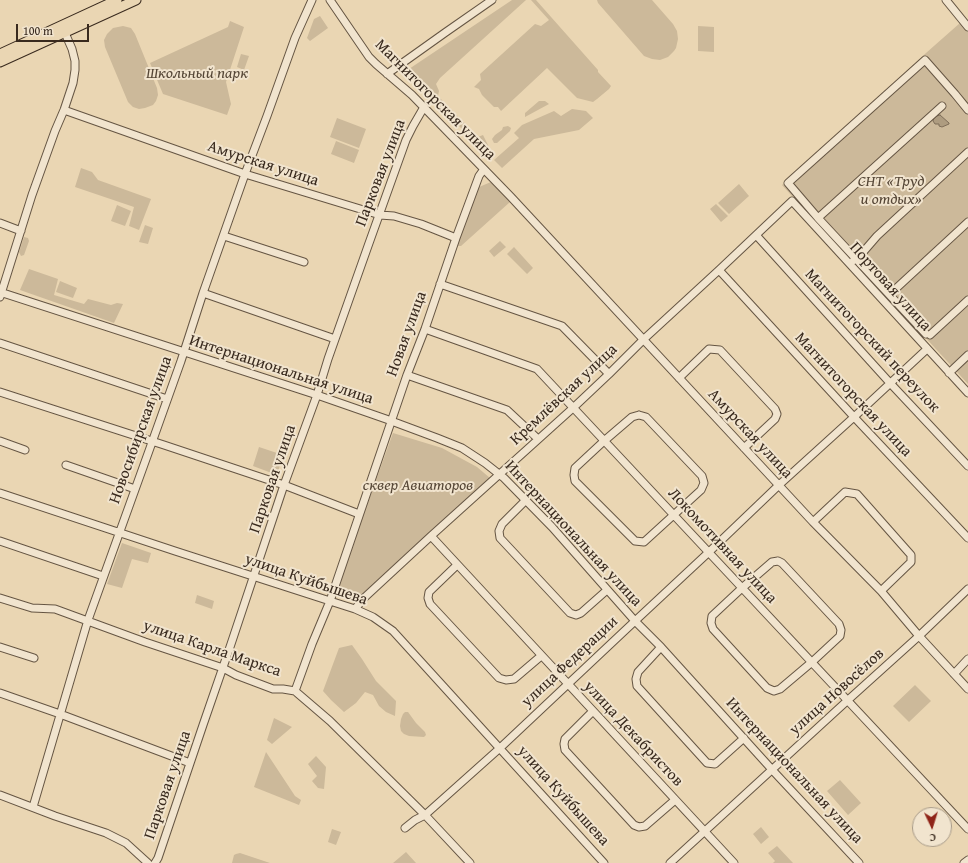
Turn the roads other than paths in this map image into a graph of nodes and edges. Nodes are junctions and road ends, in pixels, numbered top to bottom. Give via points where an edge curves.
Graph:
1 (117, 0) edge
2 (136, 0) edge
3 (312, 0) edge
4 (330, 0) edge
5 (492, 0) edge
6 (946, 0) edge
7 (968, 27) edge
8 (65, 33) junction
9 (0, 54) edge
10 (0, 62) edge
11 (387, 74) junction
12 (942, 106) dead end
13 (424, 107) junction
14 (64, 110) junction
15 (968, 110) edge
16 (968, 152) edge
17 (484, 169) junction
18 (245, 174) junction
19 (511, 197) joint
20 (792, 201) joint
21 (380, 215) junction
22 (818, 218) junction
23 (968, 222) edge
24 (0, 223) edge
25 (21, 231) junction
26 (224, 236) junction
27 (756, 236) junction
28 (456, 238) junction
29 (856, 258) junction
30 (304, 262) dead end
31 (850, 264) junction
32 (719, 270) junction
33 (440, 284) junction
34 (202, 293) junction
35 (0, 294) edge
36 (890, 294) junction
37 (968, 300) edge
38 (425, 330) junction
39 (335, 339) junction
40 (644, 339) junction
41 (0, 343) edge
42 (927, 349) junction
43 (183, 352) junction
44 (968, 355) edge
45 (949, 372) junction
46 (609, 374) junction
47 (407, 375) junction
48 (679, 378) junction
49 (890, 383) junction
50 (0, 392) edge
51 (968, 393) edge
52 (317, 395) junction
53 (167, 399) junction
54 (573, 408) junction
55 (854, 417) junction
56 (391, 421) junction
57 (538, 439) junction
58 (0, 441) edge
59 (152, 441) junction
60 (604, 441) junction
61 (744, 448) junction
62 (26, 450) dead end
63 (66, 465) dead end
64 (968, 466) edge
65 (499, 474) junction
66 (284, 485) junction
67 (779, 486) junction
68 (135, 489) junction
69 (0, 493) edge
70 (526, 500) junction
71 (359, 514) junction
72 (674, 515) junction
73 (813, 522) junction
74 (119, 532) junction
75 (430, 536) junction
76 (968, 538) edge
77 (0, 541) edge
78 (710, 552) junction
79 (457, 565) junction
80 (103, 576) junction
81 (254, 577) junction
82 (742, 588) junction
83 (968, 589) edge
84 (607, 590) junction
85 (881, 591) junction
86 (0, 598) edge
87 (330, 600) junction
88 (355, 609) junction
89 (88, 620) junction
90 (635, 620) junction
91 (919, 636) junction
92 (0, 647) edge
93 (661, 647) junction
94 (542, 656) junction
95 (34, 658) dead end
96 (968, 659) edge
97 (812, 662) junction
98 (223, 668) junction
99 (954, 674) junction
100 (568, 684) junction
101 (968, 689) edge
102 (295, 692) junction
103 (0, 693) edge
104 (848, 700) junction
105 (593, 711) junction
106 (60, 714) junction
107 (744, 738) junction
108 (500, 748) junction
109 (190, 763) junction
110 (772, 769) junction
111 (0, 795) edge
112 (675, 800) junction
113 (33, 807) junction
114 (425, 815) junction
115 (405, 828) dead end
116 (968, 828) edge
117 (704, 831) junction
118 (968, 860) edge
119 (148, 863) edge
120 (155, 863) edge
121 (470, 863) edge
122 (604, 863) edge
123 (670, 863) edge
124 (734, 863) edge
125 (859, 863) edge
126 (964, 863) edge

1 - 9 main road
2 - 8 main road
3 - 18 street, Новосибирская улица via 295,38
4 - 11 street, Магнитогорская улица via 369,57
5 - 11 street
6 - 7 street
8 - 10 main road
8 - 14 street via 74,54 76,68
11 - 13 street, Магнитогорская улица
12 - 22 street
13 - 17 street, Магнитогорская улица
13 - 21 street, Парковая улица via 406,140
14 - 18 street, Амурская улица
14 - 25 street
15 - 22 street via 925,60 788,183
16 - 29 street
17 - 19 street, Магнитогорская улица
17 - 28 street, Новая улица via 479,176
18 - 21 street, Амурская улица
18 - 26 street, Новосибирская улица
19 - 40 street, Амурская улица
20 - 27 street, Кремлёвская улица
20 - 31 street, Портовая улица
21 - 28 street, Амурская улица via 394,216 421,224
21 - 39 street, Парковая улица
22 - 29 street
23 - 36 street
24 - 25 street
25 - 35 street
26 - 30 street
26 - 34 street, Новосибирская улица
27 - 32 street, Кремлёвская улица
27 - 49 street, Магнитогорский переулок
28 - 33 street, Новая улица
29 - 31 street
29 - 36 street
31 - 42 street, Портовая улица
32 - 40 street, Кремлёвская улица
32 - 55 street, Магнитогорская улица
33 - 38 street, Новая улица
33 - 46 street via 562,326
34 - 39 street
34 - 43 street, Новосибирская улица
35 - 43 street, Интернациональная улица
36 - 37 street via 928,334
38 - 47 street, Новая улица
38 - 54 street, Локомотивная улица via 538,369
39 - 52 street, Парковая улица
40 - 46 street, Кремлёвская улица
40 - 48 street, Амурская улица
41 - 53 street
42 - 45 street, Портовая улица
42 - 49 street, улица Федерации
43 - 52 street, Интернациональная улица
43 - 53 street, Новосибирская улица
44 - 45 street
45 - 51 street, Портовая улица
46 - 54 street, Кремлёвская улица
47 - 56 street, Новая улица
47 - 57 street via 507,410
48 - 61 street, Амурская улица
48 - 61 street via 709,349 720,350 770,403 777,414 775,418
49 - 55 street, улица Федерации
49 - 64 street, Магнитогорский переулок
50 - 59 street
52 - 56 street, Интернациональная улица
52 - 66 street, Парковая улица
53 - 59 street, Новосибирская улица
54 - 57 street, Кремлёвская улица
54 - 60 street, Локомотивная улица
55 - 67 street, улица Федерации
55 - 76 street, Магнитогорская улица
56 - 65 street, Интернациональная улица via 462,448
56 - 71 street, Новая улица
57 - 65 street, Кремлёвская улица
58 - 62 street
59 - 66 street
59 - 68 street, Новосибирская улица
60 - 72 street, Локомотивная улица
60 - 72 street via 632,417 646,417 702,476 704,483 701,490
60 - 72 street via 575,468 575,481 584,491 635,541 644,542
61 - 67 street, Амурская улица
63 - 68 street
65 - 70 street, Интернациональная улица
65 - 75 street, Кремлёвская улица
66 - 71 street
66 - 81 street, Парковая улица
67 - 73 street, Амурская улица
67 - 78 street, улица Федерации
68 - 74 street, Новосибирская улица
69 - 74 street, улица Куйбышева
70 - 84 street, Интернациональная улица
70 - 84 street via 502,524 500,538 570,613 581,613
71 - 87 street, Новая улица
72 - 78 street, Локомотивная улица
73 - 85 street, Амурская улица
73 - 85 street via 845,492 857,494 912,554 911,562
74 - 80 street, Новосибирская улица
74 - 81 street, улица Куйбышева
75 - 79 street, улица Декабристов
75 - 88 street, Кремлёвская улица
77 - 80 street
78 - 82 street, Локомотивная улица
78 - 90 street, улица Федерации
79 - 94 street, улица Декабристов
79 - 94 street via 429,592 430,604 499,678 514,680
80 - 89 street, Новосибирская улица
81 - 87 street, улица Куйбышева
81 - 98 street, Парковая улица
82 - 97 street, Локомотивная улица
82 - 97 street via 772,562 782,563 839,624 841,630 840,636
82 - 97 street via 712,616 711,623 713,629 768,688 774,691 780,689
83 - 91 street, улица Новосёлов
84 - 90 street, Интернациональная улица
85 - 91 street, Амурская улица
86 - 89 street, улица Карла Маркса via 32,608 55,609
87 - 88 street, улица Куйбышева
87 - 102 street, Новая улица
88 - 108 street, улица Куйбышева via 373,617 393,632
89 - 98 street, улица Карла Маркса
89 - 106 street, Новосибирская улица
90 - 93 street, Интернациональная улица
90 - 100 street, улица Федерации
91 - 99 street, Амурская улица
91 - 104 street, улица Новосёлов
92 - 95 street
93 - 107 street, Интернациональная улица
93 - 107 street via 638,672 637,686 707,763 715,764
94 - 100 street, улица Декабристов
96 - 99 street
97 - 104 street, Локомотивная улица
98 - 102 street, улица Карла Маркса via 273,689 283,688
98 - 109 street, Парковая улица
99 - 101 street, Амурская улица
100 - 105 street, улица Декабристов
100 - 108 street, улица Федерации
102 - 114 street, улица Карла Маркса via 330,721
103 - 106 street
104 - 110 street, улица Новосёлов
104 - 116 street, Локомотивная улица
105 - 112 street, улица Декабристов
105 - 112 street via 566,738 565,750 634,825 645,826
106 - 109 street
106 - 113 street, Новосибирская улица
107 - 110 street, Интернациональная улица
108 - 114 street, улица Федерации
108 - 122 street, улица Куйбышева
109 - 120 street, Парковая улица
110 - 117 street, улица Новосёлов
110 - 125 street, Интернациональная улица
111 - 113 street
112 - 117 street, улица Декабристов
113 - 119 street via 115,837 126,843
114 - 115 street, улица Федерации
114 - 121 street, улица Карла Маркса
117 - 123 street, улица Новосёлов
117 - 124 street, улица Декабристов
118 - 126 street

